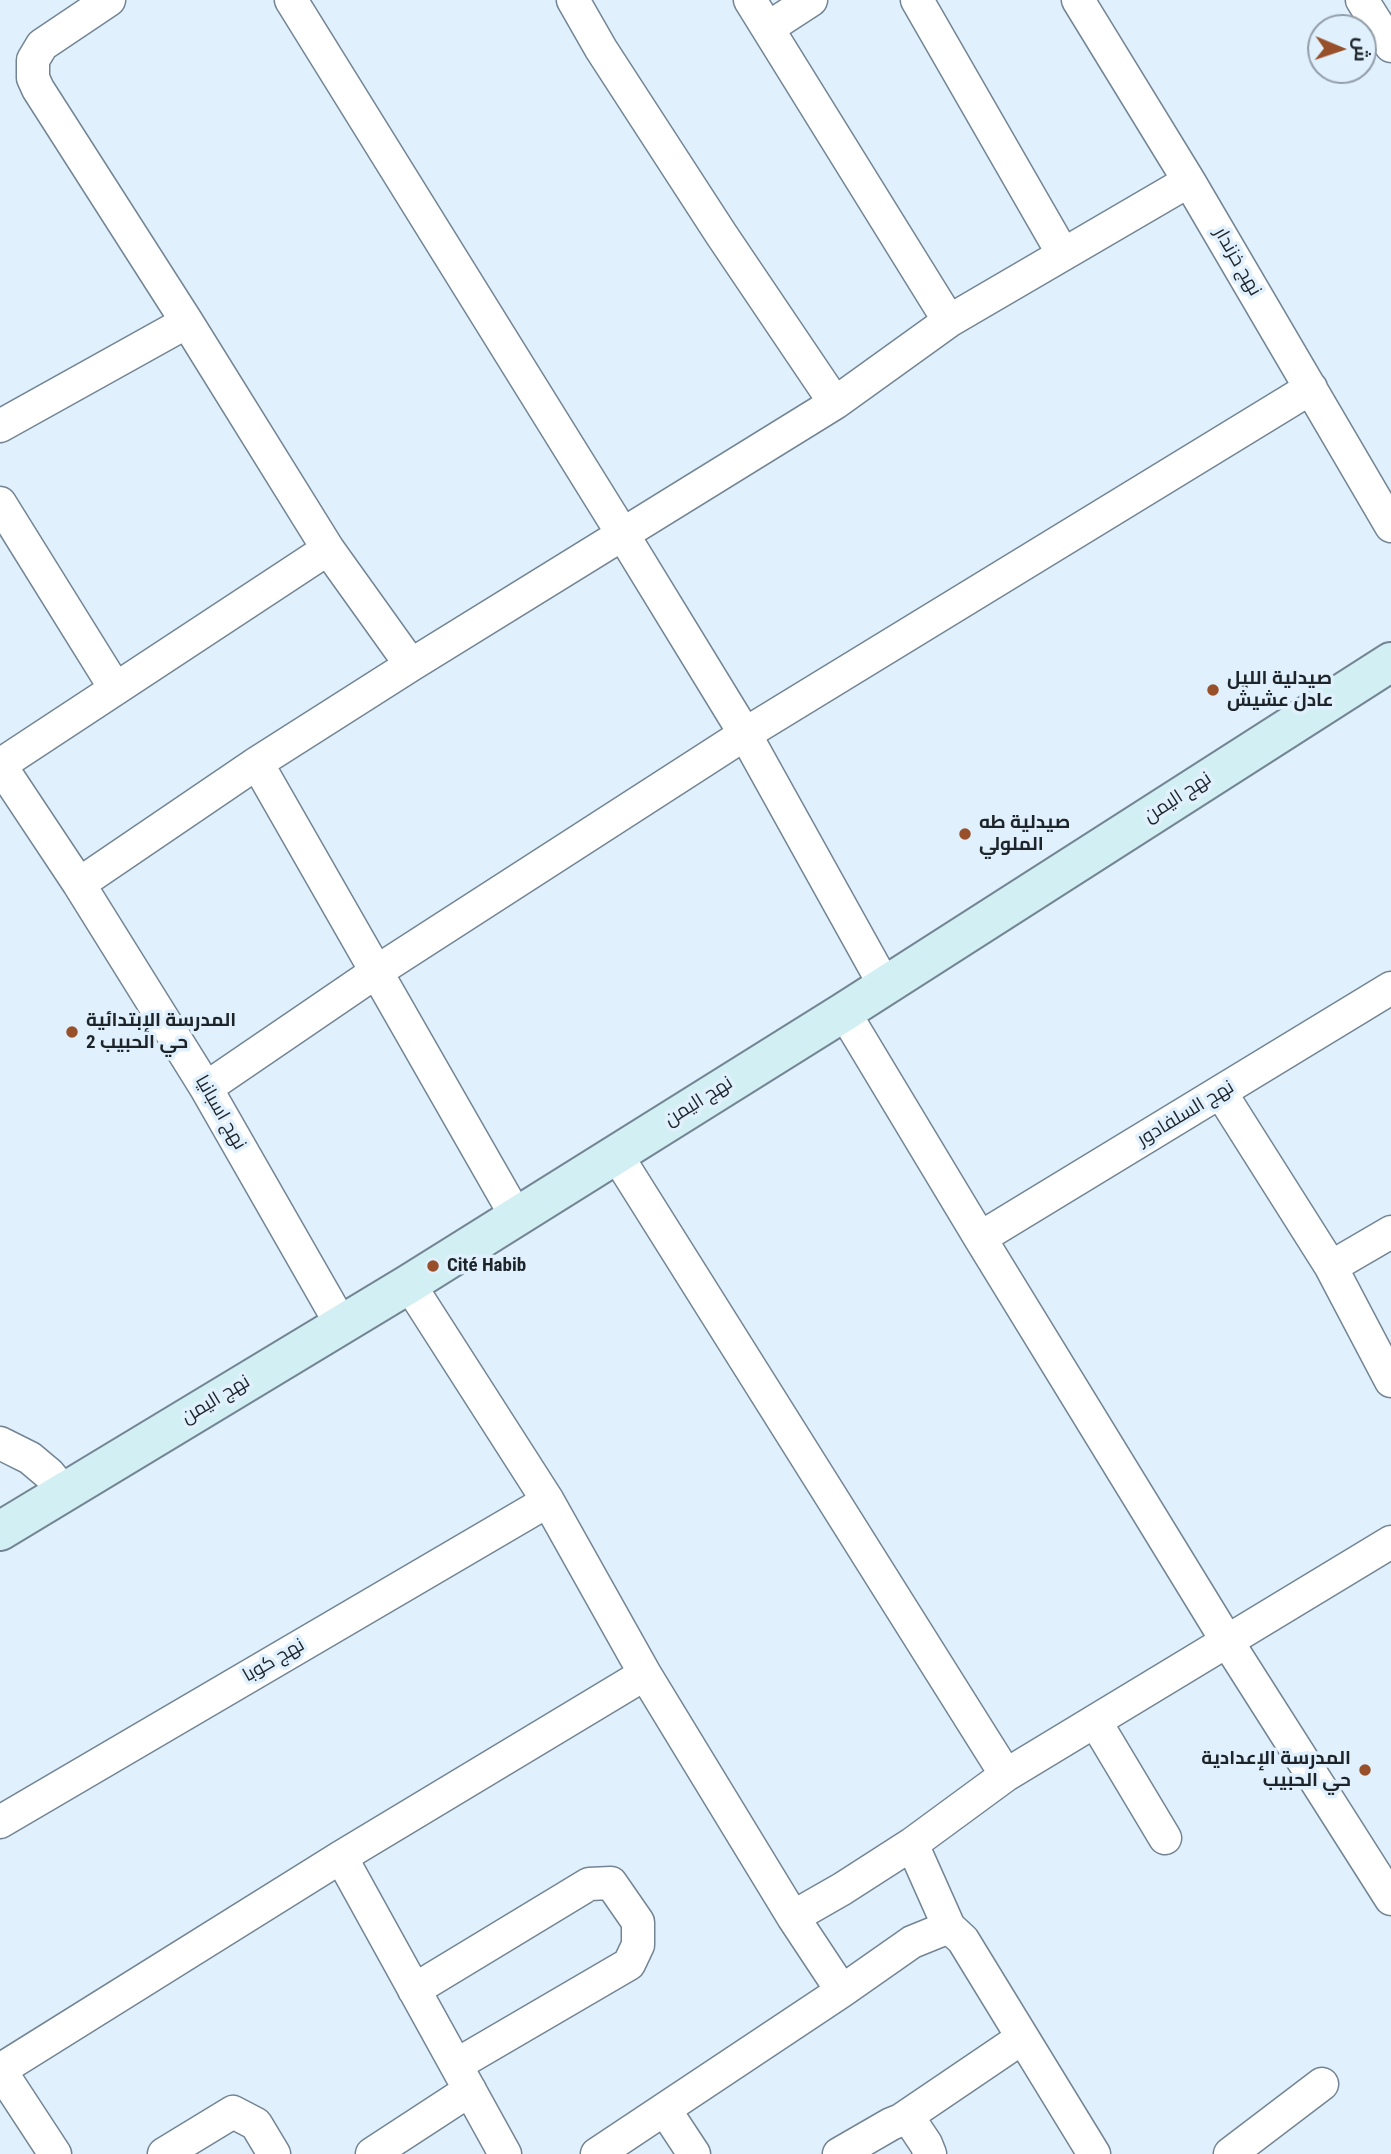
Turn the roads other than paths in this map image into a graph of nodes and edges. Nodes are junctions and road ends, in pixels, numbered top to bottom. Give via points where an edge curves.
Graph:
1 (109, 0) edge
2 (291, 0) edge
3 (573, 0) edge
4 (750, 0) edge
5 (811, 0) edge
6 (918, 0) edge
7 (1078, 0) edge
8 (1362, 0) edge
9 (768, 28) junction
10 (1391, 46) edge
11 (1189, 181) junction
12 (1063, 254) junction
13 (949, 321) junction
14 (187, 322) junction
15 (1311, 388) junction
16 (835, 403) junction
17 (0, 426) edge
18 (0, 503) edge
19 (1391, 526) edge
20 (622, 533) junction
21 (328, 549) junction
22 (1391, 662) edge
23 (411, 665) junction
24 (115, 688) junction
25 (745, 734) junction
26 (257, 763) junction
27 (0, 765) edge
28 (79, 884) junction
29 (376, 972) junction
30 (886, 986) junction
31 (1391, 988) edge
32 (844, 1012) junction
33 (206, 1088) junction
34 (1221, 1093) junction
35 (616, 1154) junction
36 (516, 1216) junction
37 (1391, 1232) edge
38 (980, 1238) junction
39 (1331, 1268) junction
40 (409, 1284) junction
41 (341, 1324) junction
42 (1391, 1381) edge
43 (0, 1443) edge
44 (64, 1493) junction
45 (548, 1501) junction
46 (0, 1531) edge
47 (1391, 1542) edge
48 (1227, 1641) junction
49 (645, 1674) junction
50 (1096, 1721) junction
51 (1006, 1775) junction
52 (0, 1822) edge
53 (1165, 1838) dead end
54 (912, 1844) junction
55 (341, 1857) junction
56 (1391, 1899) edge
57 (793, 1917) junction
58 (949, 1927) junction
59 (414, 1990) junction
60 (842, 1991) junction
61 (1023, 2038) junction
62 (463, 2078) junction
63 (1322, 2084) dead end
64 (665, 2109) junction
65 (901, 2120) junction
66 (55, 2154) edge
67 (164, 2154) edge
68 (274, 2154) edge
69 (372, 2154) edge
70 (505, 2154) edge
71 (597, 2154) edge
72 (694, 2154) edge
73 (839, 2154) edge
74 (930, 2154) edge
75 (1094, 2154) edge
76 (1230, 2154) edge

1 - 14 street via 42,45 33,60 33,78
2 - 20 street
3 - 16 street via 713,223
4 - 9 street
5 - 9 street
6 - 12 street
7 - 11 street, نهج خزندار
8 - 10 street
9 - 13 street
11 - 12 street
11 - 15 street, نهج خزندار
12 - 13 street
13 - 16 street
14 - 17 street
14 - 21 street
15 - 19 street, نهج خزندار
15 - 25 street
16 - 20 street
18 - 24 street
20 - 23 street
20 - 25 street
21 - 23 street
21 - 24 street
22 - 30 main road, نهج اليمن
23 - 26 street
24 - 27 street
25 - 29 street
25 - 30 street
26 - 28 street
26 - 29 street
27 - 28 street, نهج اسبانيا
28 - 33 street, نهج اسبانيا
29 - 33 street
29 - 36 street
30 - 32 main road, نهج اليمن
31 - 34 street, نهج السلفادور
32 - 35 main road, نهج اليمن
32 - 38 street
33 - 41 street, نهج اسبانيا
34 - 38 street, نهج السلفادور
34 - 39 street
35 - 36 main road, نهج اليمن
35 - 51 street
36 - 40 main road, نهج اليمن
37 - 39 street
38 - 48 street
39 - 42 street
40 - 41 main road, نهج اليمن
40 - 45 street
41 - 44 main road, نهج اليمن
43 - 44 street via 30,1458
44 - 46 main road, نهج اليمن
45 - 49 street
45 - 52 street, نهج كوبا
47 - 48 street
48 - 50 street
48 - 56 street
49 - 55 street
49 - 57 street
50 - 51 street
50 - 53 street
51 - 54 street
54 - 57 street
54 - 58 street
55 - 59 street
55 - 66 street via 0,2070
57 - 60 street
58 - 60 street via 912,1942
58 - 61 street via 963,1940
59 - 62 street
59 - 62 street via 589,1884 611,1883 638,1922 638,1945 629,1964
60 - 64 street
61 - 65 street
61 - 75 street
62 - 69 street
62 - 70 street
63 - 76 street
64 - 71 street
64 - 72 street
65 - 73 street
65 - 74 street via 912,2123
67 - 68 street via 233,2112 256,2124

